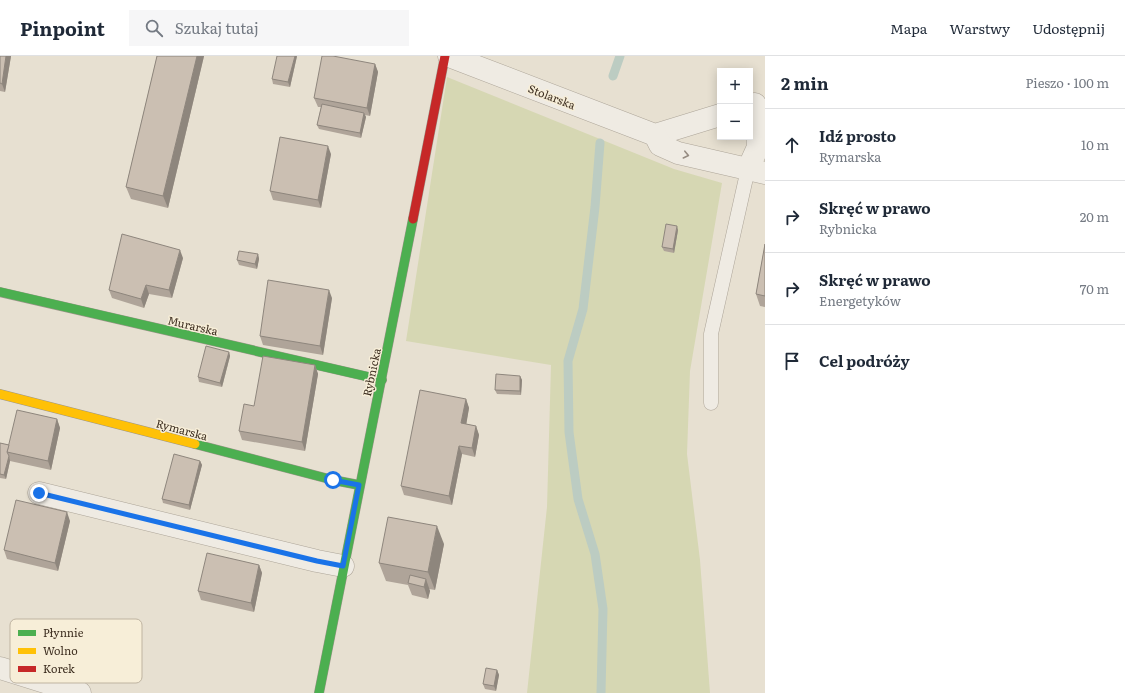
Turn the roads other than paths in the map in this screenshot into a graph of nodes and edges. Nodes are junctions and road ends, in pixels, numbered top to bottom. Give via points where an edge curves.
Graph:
1 (445, 56) edge
2 (449, 56) edge
3 (757, 103) edge
4 (717, 116) edge
5 (655, 135) junction
6 (757, 171) edge
7 (0, 292) edge
8 (382, 380) junction
9 (0, 394) edge
10 (711, 403) dead end
11 (359, 485) junction
12 (39, 493) dead end
13 (343, 566) junction
14 (0, 668) edge
15 (10, 671) edge
16 (48, 683) edge
17 (80, 693) edge
18 (319, 693) edge

1 - 8 street, Rybnicka
2 - 5 street, Stolarska
3 - 6 street
4 - 5 street
5 -> 6 street, Stolarska via 660,145 678,153
6 - 10 lane via 711,334
7 - 8 street, Murarska
8 - 11 street, Rybnicka
9 - 11 street, Rymarska
11 - 13 street, Rybnicka
12 - 13 street
13 - 18 street, Rybnicka
14 - 15 street
16 - 17 street

